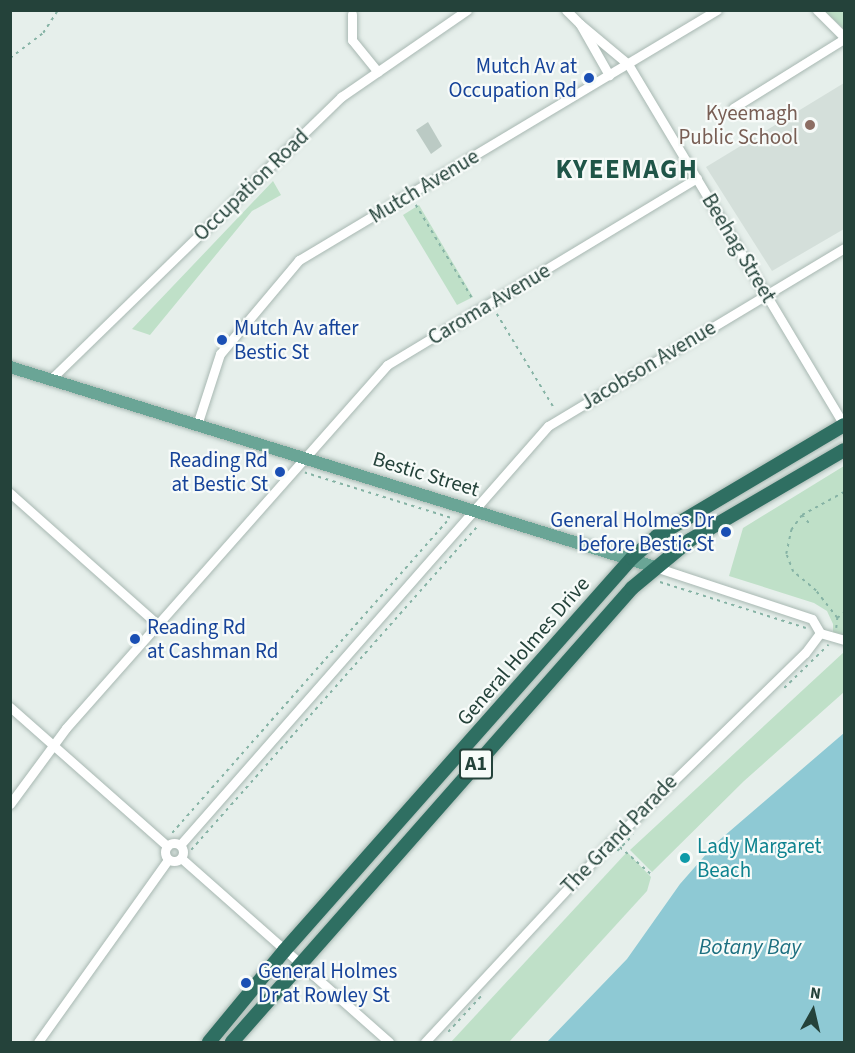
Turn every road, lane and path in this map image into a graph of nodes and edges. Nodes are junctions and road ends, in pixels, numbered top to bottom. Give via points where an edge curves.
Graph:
1 (58, 10) edge
2 (467, 10) edge
3 (566, 10) edge
4 (717, 10) edge
5 (817, 10) edge
6 (352, 14) dead end
7 (580, 24) junction
8 (844, 38) edge
9 (10, 58) edge
10 (628, 64) junction
11 (378, 72) junction
12 (609, 75) junction
13 (734, 108) dead end
14 (697, 178) junction
15 (416, 205) dead end
16 (844, 248) edge
17 (766, 295) junction
18 (472, 298) dead end
19 (497, 314) dead end
20 (10, 367) edge
21 (51, 379) junction
22 (553, 406) dead end
23 (197, 424) junction
24 (844, 425) edge
25 (844, 450) edge
26 (304, 457) junction
27 (304, 473) dead end
28 (844, 492) edge
29 (10, 493) edge
30 (474, 510) junction
31 (802, 515) junction
32 (809, 523) dead end
33 (477, 527) dead end
34 (632, 558) junction
35 (655, 574) junction
36 (844, 613) edge
37 (837, 618) junction
38 (158, 625) junction
39 (806, 628) dead end
40 (820, 633) junction
41 (839, 639) edge
42 (782, 690) dead end
43 (10, 706) edge
44 (53, 743) junction
45 (10, 804) edge
46 (636, 832) dead end
47 (172, 833) dead end
48 (180, 845) junction
49 (167, 846) junction
50 (191, 850) dead end
51 (629, 851) dead end
52 (615, 853) dead end
53 (181, 858) junction
54 (168, 860) junction
55 (651, 874) dead end
56 (284, 951) junction
57 (299, 963) junction
58 (487, 990) dead end
59 (443, 1036) dead end
60 (38, 1042) edge
61 (209, 1042) edge
62 (232, 1042) edge
63 (389, 1042) edge
64 (425, 1042) edge

1 - 9 path via 43,33
2 - 11 street, Occupation Road
3 - 7 street
4 - 10 street, Mutch Avenue
5 - 8 street
6 - 11 street via 352,40
7 - 10 street, Beehag Street
7 - 12 street
8 - 13 street
10 - 12 street, Mutch Avenue
10 - 14 street, Beehag Street
11 - 21 street, Occupation Road via 341,97
12 - 23 street, Mutch Avenue via 299,260 220,354
14 - 17 street, Beehag Street
14 - 26 street, Caroma Avenue via 387,365
15 - 18 path
16 - 17 street, Jacobson Avenue
17 - 24 street, Beehag Street
17 - 30 street, Jacobson Avenue via 555,421
19 - 22 path
20 - 21 main road, Bestic Street
21 - 23 main road, Bestic Street
23 - 26 main road, Bestic Street
24 - 34 highway, General Holmes Drive / A1 via 657,536
25 - 35 highway, General Holmes Drive / A1 via 690,540
26 - 30 main road, Bestic Street
26 - 38 street, Caroma Avenue
27 - 47 path, Bestic Street via 450,518
28 - 31 path
29 - 38 street
30 - 34 main road, Bestic Street
30 - 48 street, Jacobson Avenue
31 - 32 path
31 - 37 path via 787,546 789,566
33 - 50 path
34 - 35 main road, Bestic Street
34 - 56 highway, General Holmes Drive / A1
35 - 39 path
35 - 40 street, Bestic Street via 812,618
35 - 57 highway, General Holmes Drive / A1 via 624,596
36 - 37 path
37 - 41 path
38 - 44 street, Caroma Avenue
40 - 41 street
40 - 64 street, The Grand Parade via 806,653 611,842
41 - 42 path
43 - 44 street
44 - 45 street, Caroma Avenue
44 - 49 street
46 - 52 path
48 - 49 street
48 - 53 street
49 - 54 street
51 - 55 path
53 - 54 street
53 - 56 street
54 - 60 street
56 - 57 street
56 - 61 highway, General Holmes Drive / A1
57 - 62 highway, General Holmes Drive / A1
57 - 63 street
58 - 59 path

